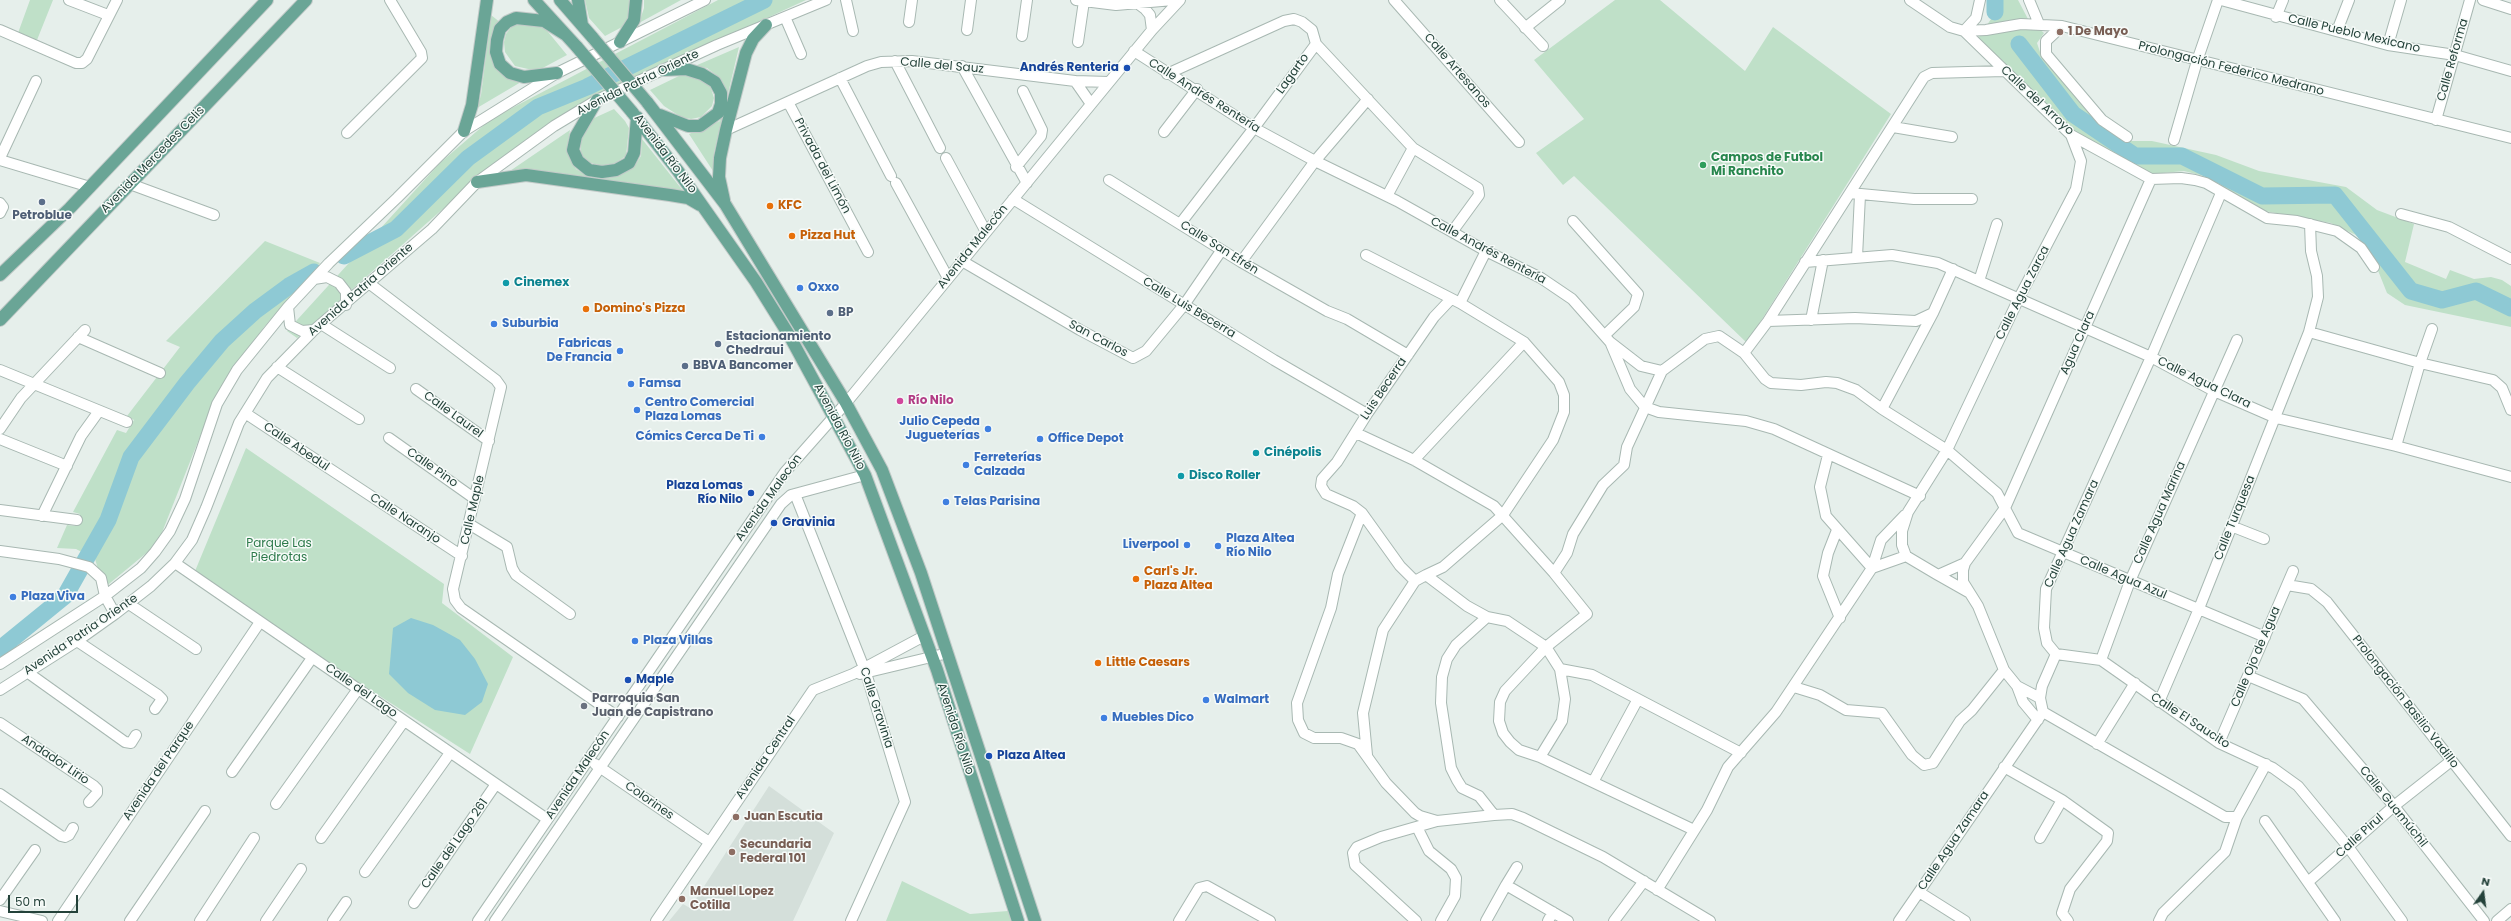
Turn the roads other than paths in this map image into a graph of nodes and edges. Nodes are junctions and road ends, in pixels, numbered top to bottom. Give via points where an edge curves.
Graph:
1 (69, 0) edge
2 (117, 0) edge
3 (267, 0) edge
4 (306, 0) edge
5 (390, 0) edge
6 (487, 0) edge
7 (534, 0) edge
8 (560, 0) edge
9 (578, 0) edge
10 (636, 0) edge
11 (705, 0) edge
12 (826, 0) edge
13 (846, 0) edge
14 (912, 0) edge
15 (971, 0) edge
16 (1027, 0) edge
17 (1180, 0) edge
18 (1394, 0) edge
19 (1500, 0) edge
20 (1560, 0) edge
21 (1910, 0) edge
22 (1980, 0) edge
23 (2029, 0) edge
24 (2219, 0) edge
25 (2283, 0) edge
26 (2349, 0) edge
27 (2401, 0) edge
28 (2470, 0) edge
29 (2483, 0) edge
30 (1080, 1) edge
31 (1141, 2) edge
32 (1172, 3) edge
33 (2511, 9) edge
34 (108, 15) junction
35 (785, 17) junction
36 (2276, 17) junction
37 (909, 22) dead end
38 (2039, 24) junction
39 (766, 25) junction
40 (583, 26) junction
41 (2062, 26) junction
42 (1526, 28) junction
43 (0, 30) edge
44 (967, 30) dead end
45 (1152, 30) junction
46 (853, 31) dead end
47 (1964, 31) junction
48 (2336, 31) junction
49 (566, 35) junction
50 (1022, 36) dead end
51 (620, 42) junction
52 (1078, 42) dead end
53 (1316, 44) junction
54 (2388, 45) junction
55 (1543, 46) dead end
56 (1134, 51) junction
57 (801, 54) dead end
58 (2454, 56) junction
59 (895, 61) junction
60 (2197, 61) junction
61 (962, 66) junction
62 (663, 70) junction
63 (2004, 71) junction
64 (2511, 71) edge
65 (558, 73) junction
66 (1167, 74) junction
67 (840, 78) junction
68 (36, 81) dead end
69 (1075, 81) junction
70 (1109, 82) junction
71 (1197, 89) junction
72 (1023, 91) dead end
73 (1368, 99) junction
74 (598, 100) junction
75 (788, 102) junction
76 (1091, 104) junction
77 (634, 114) junction
78 (658, 114) junction
79 (2436, 120) junction
80 (1893, 127) junction
81 (1254, 128) junction
82 (726, 130) junction
83 (464, 131) junction
84 (1164, 132) dead end
85 (347, 133) dead end
86 (2071, 134) junction
87 (1952, 137) dead end
88 (2127, 137) dead end
89 (2511, 138) edge
90 (2174, 140) dead end
91 (1519, 142) dead end
92 (940, 148) dead end
93 (1413, 148) junction
94 (946, 158) dead end
95 (0, 159) edge
96 (1315, 161) junction
97 (1016, 167) junction
98 (2151, 179) junction
99 (1109, 180) dead end
100 (477, 182) junction
101 (1027, 183) junction
102 (130, 184) junction
103 (90, 187) junction
104 (2220, 193) junction
105 (1855, 194) junction
106 (1387, 196) junction
107 (1013, 199) junction
108 (1972, 199) dead end
109 (725, 204) junction
110 (703, 206) junction
111 (2401, 214) dead end
112 (214, 215) dead end
113 (1573, 220) dead end
114 (1180, 224) junction
115 (1997, 224) dead end
116 (2310, 224) junction
117 (986, 232) junction
118 (1452, 232) junction
119 (1221, 251) junction
120 (1486, 251) junction
121 (868, 252) dead end
122 (1366, 255) dead end
123 (1857, 257) junction
124 (2511, 259) edge
125 (1823, 260) junction
126 (962, 261) junction
127 (1241, 262) junction
128 (1805, 262) junction
129 (2374, 267) dead end
130 (1953, 269) junction
131 (0, 275) edge
132 (948, 278) junction
133 (314, 279) junction
134 (1979, 281) junction
135 (370, 284) junction
136 (1451, 298) junction
137 (2019, 298) junction
138 (1460, 303) junction
139 (346, 305) junction
140 (1184, 305) junction
141 (288, 307) junction
142 (1933, 313) junction
143 (0, 320) edge
144 (1811, 320) junction
145 (1768, 321) junction
146 (318, 327) junction
147 (2084, 328) junction
148 (2432, 329) dead end
149 (2309, 332) junction
150 (1608, 339) junction
151 (2237, 340) dead end
152 (1524, 342) junction
153 (1744, 353) junction
154 (1408, 355) junction
155 (2150, 357) junction
156 (2420, 363) junction
157 (277, 367) junction
158 (390, 368) dead end
159 (0, 370) edge
160 (1662, 372) junction
161 (160, 373) dead end
162 (34, 384) junction
163 (416, 389) dead end
164 (2214, 391) junction
165 (846, 403) junction
166 (1645, 408) junction
167 (1882, 409) junction
168 (2511, 410) edge
169 (99, 411) junction
170 (245, 413) junction
171 (1367, 414) junction
172 (834, 417) junction
173 (2276, 418) junction
174 (359, 420) dead end
175 (127, 422) dead end
176 (0, 429) edge
177 (1356, 433) junction
178 (0, 438) edge
179 (389, 438) dead end
180 (489, 441) junction
181 (2396, 446) junction
182 (1947, 450) junction
183 (1828, 455) junction
184 (1414, 460) junction
185 (67, 466) junction
186 (865, 475) junction
187 (2511, 477) edge
188 (347, 481) joint
189 (795, 494) junction
190 (1920, 496) junction
191 (475, 499) junction
192 (2005, 508) junction
193 (0, 510) edge
194 (1908, 512) junction
195 (1362, 513) junction
196 (1503, 515) junction
197 (42, 516) junction
198 (78, 520) dead end
199 (470, 524) junction
200 (2231, 526) junction
201 (1837, 530) junction
202 (2264, 539) dead end
203 (0, 551) edge
204 (2064, 554) junction
205 (462, 556) junction
206 (1906, 556) junction
207 (175, 563) junction
208 (1965, 563) junction
209 (1872, 568) junction
210 (2293, 571) dead end
211 (1554, 573) junction
212 (1938, 574) junction
213 (1426, 575) junction
214 (1415, 581) junction
215 (2130, 581) junction
216 (2287, 585) junction
217 (1968, 592) junction
218 (928, 593) junction
219 (105, 596) junction
220 (912, 599) junction
221 (129, 604) junction
222 (2198, 611) junction
223 (115, 614) junction
224 (570, 614) dead end
225 (1487, 617) junction
226 (1840, 618) junction
227 (260, 622) junction
228 (924, 636) junction
229 (2265, 638) junction
230 (77, 641) junction
231 (1546, 647) junction
232 (196, 649) dead end
233 (948, 653) junction
234 (2056, 654) junction
235 (312, 658) junction
236 (932, 658) junction
237 (2101, 660) junction
238 (0, 664) edge
239 (1560, 669) junction
240 (865, 670) junction
241 (2004, 670) junction
242 (27, 672) junction
243 (2248, 676) junction
244 (2135, 683) junction
245 (2017, 686) junction
246 (1794, 687) junction
247 (358, 689) junction
248 (0, 690) edge
249 (2040, 698) junction
250 (1638, 699) junction
251 (2159, 702) junction
252 (155, 709) dead end
253 (2041, 716) junction
254 (618, 717) junction
255 (969, 718) junction
256 (953, 720) junction
257 (404, 721) junction
258 (0, 723) edge
259 (136, 735) dead end
260 (2220, 743) junction
261 (2097, 744) junction
262 (450, 753) junction
263 (1741, 753) junction
264 (1367, 755) junction
265 (1540, 757) junction
266 (588, 759) junction
267 (2450, 761) junction
268 (2266, 764) junction
269 (2004, 767) junction
270 (600, 768) junction
271 (232, 772) dead end
272 (1593, 782) junction
273 (496, 784) junction
274 (0, 794) edge
275 (2062, 800) junction
276 (89, 802) dead end
277 (276, 804) dead end
278 (2394, 806) junction
279 (205, 811) dead end
280 (1494, 815) junction
281 (2237, 817) junction
282 (547, 819) junction
283 (1438, 820) junction
284 (2265, 821) dead end
285 (1417, 827) junction
286 (72, 828) dead end
287 (1694, 830) junction
288 (2511, 836) edge
289 (254, 838) dead end
290 (321, 838) dead end
291 (2040, 838) dead end
292 (709, 842) junction
293 (2348, 848) junction
294 (35, 850) dead end
295 (1517, 867) dead end
296 (301, 869) dead end
297 (366, 872) dead end
298 (1644, 881) junction
299 (2308, 882) junction
300 (1506, 885) junction
301 (1657, 890) junction
302 (1919, 892) junction
303 (0, 900) edge
304 (346, 902) dead end
305 (414, 903) dead end
306 (2511, 910) edge
307 (0, 911) edge
308 (1550, 916) edge
309 (42, 921) edge
310 (58, 921) edge
311 (130, 921) edge
312 (200, 921) edge
313 (266, 921) edge
314 (333, 921) edge
315 (478, 921) edge
316 (496, 921) edge
317 (656, 921) edge
318 (851, 921) edge
319 (1018, 921) edge
320 (1035, 921) edge
321 (1179, 921) edge
322 (1270, 921) edge
323 (1416, 921) edge
324 (1441, 921) edge
325 (1486, 921) edge
326 (1568, 921) edge
327 (1614, 921) edge
328 (1710, 921) edge
329 (1899, 921) edge
330 (1965, 921) edge
331 (2068, 921) edge
332 (2159, 921) edge
333 (2335, 921) edge
334 (2402, 921) edge
335 (2484, 921) edge
336 (2497, 921) edge

1 - 34 street
2 - 34 street
3 - 103 main road
4 - 102 main road, Avenida Mercedes Celis
5 - 85 street via 421,52 422,58
6 - 83 main road via 472,105
7 - 49 main road, Avenida Río Nilo
8 - 40 main road, Avenida Río Nilo
9 - 40 main road
10 - 51 main road via 634,20
11 - 51 street, Avenida Patria Oriente
12 - 35 street, Avenida Patria Oriente
13 - 46 street
14 - 37 street
15 - 44 street
16 - 50 street
17 - 32 street, Avenida Malecón
18 - 91 street, Calle Artesanos
19 - 42 street
20 - 42 street
21 - 47 street, Prolongación Federico Medrano via 1950,27
22 - 47 street via 1976,18
23 - 38 street
24 - 36 street, Calle Pueblo Mexicano
24 - 60 street
25 - 36 street
26 - 48 street
27 - 54 street
28 - 58 street, Calle Reforma
29 - 33 street
30 - 31 street via 1116,5
30 - 52 street
31 - 32 street
31 - 45 street via 1150,15
32 - 45 street, Avenida Malecón
34 - 43 street via 87,60 82,63
35 - 39 street, Avenida Patria Oriente
35 - 57 street
36 - 48 street, Calle Pueblo Mexicano
38 - 41 street, Prolongación Federico Medrano
38 - 47 street, Prolongación Federico Medrano
39 - 62 street, Avenida Patria Oriente
39 - 82 main road via 753,39 746,53
40 - 78 main road, Avenida Río Nilo, bridge
41 - 60 street, Prolongación Federico Medrano
41 - 88 street via 2046,41 2046,54 2102,120
42 - 55 street
45 - 56 street, Avenida Malecón
47 - 63 street, Calle del Arroyo
48 - 54 street, Calle Pueblo Mexicano
49 - 65 main road via 544,21 516,18 500,29 497,40 496,52 500,64 510,73 524,77
49 - 77 main road, Avenida Río Nilo, bridge
51 - 65 street, Avenida Patria Oriente
53 - 66 street via 1312,30 1302,22 1294,19 1284,21
53 - 73 street, Lagarto
53 - 81 street, Lagarto
54 - 58 street, Calle Pueblo Mexicano
56 - 66 street, Calle Andrés Rentería
56 - 70 street, Avenida Malecón
58 - 64 street, Calle Pueblo Mexicano
58 - 79 street, Calle Reforma
59 - 61 street, Calle del Sauz via 912,60
59 - 67 street, Calle del Sauz via 867,66
59 - 92 street
60 - 79 street, Prolongación Federico Medrano
60 - 90 street
61 - 69 street, Calle del Sauz
61 - 97 street
62 - 74 street, Avenida Patria Oriente
62 - 78 main road via 686,69 702,74 714,82 721,93 721,104 718,113 700,126 677,123
63 - 80 street via 1929,74 1924,77
63 - 86 street, Calle del Arroyo
65 - 83 street, Avenida Patria Oriente
66 - 71 street, Calle Andrés Rentería
67 - 75 street, Calle del Sauz
67 - 132 street
68 - 95 street
69 - 70 street, Calle del Sauz
69 - 76 street
70 - 76 street, Avenida Malecón
71 - 81 street, Calle Andrés Rentería
71 - 84 street
72 - 97 street via 1042,130 1041,136
73 - 93 street, Lagarto
73 - 96 street
74 - 77 main road via 576,136 573,150 578,161 589,170 616,170 628,163 634,153
74 - 100 street, Avenida Patria Oriente via 548,130
75 - 82 street, Calle del Sauz
75 - 121 street, Privada del Limón
76 - 101 street, Avenida Malecón
77 - 110 main road, Avenida Río Nilo
78 - 109 main road, Avenida Río Nilo
79 - 89 street, Prolongación Federico Medrano
80 - 87 street
80 - 105 street
81 - 96 street, Calle Andrés Rentería
81 - 114 street, Lagarto
82 - 109 main road via 720,158 720,177
83 - 133 street, Avenida Patria Oriente
86 - 98 street, Calle del Arroyo
86 - 137 street, Calle Agua Zarca via 2081,161 2076,189
93 - 106 street
93 - 118 street, Lagarto via 1478,188 1479,194
94 - 117 street
95 - 103 street
96 - 106 street, Calle Andrés Rentería
96 - 127 street
97 - 101 street
98 - 104 street via 2195,180
98 - 147 street, Agua Clara
99 - 114 street, Calle San Efrén
100 - 110 main road via 526,175 688,198
100 - 135 street, Avenida Patria Oriente via 432,229
101 - 107 street, Avenida Malecón
102 - 112 street
102 - 143 main road, Avenida Mercedes Celis
103 - 131 main road
104 - 116 street via 2268,218
104 - 155 street, Calle Agua Zamara
105 - 108 street via 1914,199
105 - 123 street
105 - 128 street
106 - 118 street, Calle Andrés Rentería
107 - 117 street, Avenida Malecón
107 - 140 street, Calle Luis Becerra
109 - 165 main road, Avenida Río Nilo
110 - 172 main road, Avenida Río Nilo via 789,335
111 - 124 street via 2449,227
113 - 150 street via 1637,290 1634,307
114 - 119 street, Calle San Efrén
115 - 134 street
116 - 129 street via 2333,229 2347,236 2364,252
116 - 149 street, Calle Turquesa via 2318,296
117 - 126 street, Avenida Malecón
118 - 120 street, Calle Andrés Rentería
119 - 127 street, Calle San Efrén
119 - 140 street, San Carlos
120 - 138 street
120 - 150 street, Calle Andrés Rentería via 1531,272 1572,299
122 - 136 street
123 - 125 street, Calle Agua Clara
123 - 130 street, Calle Agua Clara via 1915,257 1938,262
125 - 128 street, Calle Agua Clara
125 - 144 street
126 - 132 street, Avenida Malecón
126 - 140 street, San Carlos via 1133,358 1146,351
127 - 154 street, Calle San Efrén
128 - 145 street
130 - 134 street, Calle Agua Clara
130 - 142 street
132 - 165 street, Avenida Malecón
133 - 139 street via 327,277 339,282 346,292
133 - 141 street, Avenida Patria Oriente
134 - 137 street, Calle Agua Clara
135 - 139 street, Avenida Patria Oriente
135 - 180 street, Calle Maple via 496,380 501,387
136 - 138 street
136 - 154 street, Luis Becerra
137 - 147 street, Calle Agua Clara
137 - 182 street, Calle Agua Zarca
138 - 152 street
139 - 146 street, Avenida Patria Oriente
140 - 171 street, Calle Luis Becerra
141 - 146 street via 290,325 302,331
141 - 219 street, Avenida Patria Oriente via 237,370 217,404 185,499 170,531 141,568
142 - 144 street via 1916,321 1855,318
142 - 167 street
144 - 145 street
145 - 153 street
146 - 157 street, Avenida Patria Oriente
146 - 158 street
147 - 155 street, Calle Agua Clara
147 - 192 street, Agua Clara
148 - 156 street
149 - 156 street
149 - 173 street, Calle Turquesa
150 - 160 street, Calle Andrés Rentería via 1641,366
150 - 166 street via 1630,389
151 - 164 street, Calle Agua Marina
152 - 184 street
152 - 196 street via 1559,382 1564,395 1564,412 1547,453
153 - 160 street via 1724,337 1714,335
153 - 167 street via 1765,380 1771,383 1837,383 1856,390
154 - 171 street, Luis Becerra
155 - 164 street, Calle Agua Clara
155 - 204 street, Calle Agua Zamara
156 - 168 street via 2493,380 2502,388
156 - 181 street
157 - 170 street, Avenida Patria Oriente via 266,378
157 - 174 street
159 - 162 street
160 - 166 street
161 - 162 street via 82,334
162 - 169 street
162 - 176 street
163 - 180 street, Calle Laurel
164 - 173 street, Calle Agua Clara
164 - 215 street, Calle Agua Marina
165 - 172 street, Avenida Malecón
165 - 218 main road, Avenida Río Nilo via 887,482
166 - 183 street via 1659,412 1746,421 1774,429
166 - 211 street via 1627,446 1624,465 1603,485 1573,534 1567,553
167 - 182 street
169 - 175 street
169 - 185 street via 82,436
170 - 188 street, Calle Abedul
170 - 207 street, Avenida Patria Oriente via 192,540
171 - 177 street, Luis Becerra
172 - 186 main road, Avenida Río Nilo
172 - 254 street, Avenida Malecón via 785,472
173 - 181 street, Calle Agua Clara
173 - 200 street, Calle Turquesa
177 - 184 street
177 - 195 street, Luis Becerra via 1321,482 1326,494
178 - 185 street
179 - 191 street, Calle Pino
180 - 191 street, Calle Maple
181 - 187 street, Calle Agua Clara
182 - 190 street, Calle Agua Zarca
182 - 192 street, Calle Agua Azul via 1997,493
183 - 190 street
183 - 201 street via 1820,493 1826,516
184 - 196 street via 1484,500
185 - 197 street
186 - 189 street, Avenida Malecón
186 - 220 main road, Avenida Río Nilo
188 - 205 street, Calle Naranjo
189 - 240 street, Calle Gravinia
189 - 270 street, Avenida Malecón via 781,504
190 - 194 street, Calle Agua Zarca
191 - 199 street, Calle Maple
192 - 204 street, Calle Agua Azul via 2018,533
192 - 208 street, Agua Clara
193 - 197 street
194 - 206 street via 1901,537
194 - 209 street via 1881,540
195 - 214 street via 1400,566
195 - 264 street via 1338,574 1331,608 1296,707 1300,726 1308,736 1348,740 1358,744
196 - 211 street
196 - 213 street via 1443,567
197 - 198 street
199 - 205 street, Calle Maple
199 - 224 street via 507,547 516,575
200 - 202 street
200 - 222 street, Calle Turquesa
201 - 209 street
201 - 226 street via 1823,576
203 - 219 street via 59,559 89,567 101,578
204 - 215 street, Calle Agua Azul
204 - 234 street, Calle Agua Zamara via 2046,589 2046,639
205 - 254 street, Calle Maple via 453,590 455,600 461,608
206 - 209 street
206 - 212 street
207 - 221 street, Avenida Patria Oriente
207 - 227 street, Calle del Lago
208 - 212 street
208 - 217 street via 1962,578
209 - 226 street
210 - 216 street, Calle Ojo de Agua
211 - 231 street via 1587,614
212 - 217 street
213 - 214 street
213 - 225 street via 1467,606
214 - 264 street via 1383,630 1363,714
215 - 222 street, Calle Agua Azul
215 - 237 street, Calle Agua Marina
216 - 229 street, Calle Ojo de Agua
216 - 267 street, Prolongación Basilio Vadillo via 2311,589 2327,602
217 - 241 street via 1985,621
218 - 220 main road
218 - 233 main road, Avenida Río Nilo
219 - 223 street
219 - 238 street, Avenida Patria Oriente
220 - 228 main road, Avenida Río Nilo
221 - 223 street, Avenida Patria Oriente
221 - 232 street
222 - 229 street, Calle Agua Azul
222 - 251 street, Calle Turquesa
223 - 230 street, Avenida Patria Oriente
225 - 231 street via 1507,621
225 - 280 street via 1456,645 1447,659 1442,678 1441,703 1451,768 1456,780 1462,788 1479,796
226 - 246 street
227 - 235 street, Calle del Lago
227 - 310 street, Avenida del Parque
228 - 236 main road, Avenida Río Nilo
228 - 240 street, Avenida Central
229 - 243 street, Calle Ojo de Agua
230 - 242 street, Avenida Patria Oriente
230 - 252 street via 158,695 162,699
231 - 239 street
231 - 265 street via 1505,691 1499,708 1500,728 1510,742 1519,750
233 - 236 street, Avenida Central
233 - 255 main road, Avenida Río Nilo
234 - 237 street, Calle El Saucito
234 - 249 street via 2042,686
235 - 247 street, Calle del Lago
235 - 271 street
236 - 240 street, Avenida Central
236 - 256 main road, Avenida Río Nilo
237 - 244 street, Calle El Saucito
239 - 250 street via 1592,675
239 - 265 street via 1565,698 1563,717
240 - 292 street, Avenida Central via 815,688 810,693
240 - 318 street, Calle Gravinia via 905,802
241 - 245 street
241 - 246 street via 1960,721 1933,763 1924,765 1912,755 1882,713 1846,710 1820,695
242 - 248 street, Avenida Patria Oriente
242 - 259 street via 125,742 131,743
243 - 260 street, Calle Ojo de Agua
243 - 278 street, Calle Guamúchil via 2299,696
244 - 251 street, Calle El Saucito
244 - 261 street
245 - 249 street
245 - 253 street via 2023,702
246 - 263 street
247 - 257 street, Calle del Lago
247 - 277 street
249 - 253 street
250 - 263 street
250 - 272 street
251 - 260 street, Calle El Saucito
253 - 261 street
253 - 269 street, Calle Agua Zamara
254 - 266 street, Avenida Malecón
255 - 256 main road via 963,725 957,725
255 - 320 main road, Avenida Río Nilo
256 - 319 main road, Avenida Río Nilo
257 - 262 street, Calle del Lago
257 - 290 street
258 - 276 street, Andador Lirio via 94,786 97,793
260 - 268 street, Calle El Saucito
261 - 281 street via 2225,817
262 - 273 street, Calle del Lago
262 - 297 street
263 - 287 street via 1728,767
264 - 283 street via 1386,783 1415,813
265 - 272 street
266 - 270 street, Colorines
266 - 282 street, Avenida Malecón
267 - 278 street, Calle Pirul
267 - 288 street, Prolongación Basilio Vadillo
268 - 281 street
268 - 293 street, Calle El Saucito via 2298,786
269 - 275 street
269 - 302 street, Calle Agua Zamara
270 - 292 street, Colorines
270 - 316 street, Avenida Malecón
272 - 287 street
273 - 282 street, Calle del Lago
273 - 305 street, Calle del Lago 261
274 - 286 street via 62,836 69,835
275 - 291 street
275 - 331 street via 2107,830 2108,836 2070,889 2062,911
278 - 293 street, Calle Pirul
278 - 335 street, Calle Guamúchil
279 - 311 street
280 - 283 street
280 - 298 street via 1512,814 1523,818 1603,857
281 - 332 street via 2225,852 2163,912
282 - 315 street, Avenida Malecón
283 - 285 street
284 - 299 street
285 - 323 street via 1380,837 1357,847 1353,856 1355,865
285 - 324 street via 1429,851 1451,869 1456,878 1455,896
287 - 301 street
289 - 312 street
292 - 317 street, Avenida Central
293 - 299 street, Calle Pirul
293 - 334 street, Calle El Saucito
294 - 303 street
295 - 300 street
296 - 313 street
298 - 301 street
298 - 327 street
299 - 333 street
300 - 308 street
300 - 325 street
301 - 328 street
302 - 329 street, Calle Agua Zamara
302 - 330 street
304 - 314 street
306 - 336 street
307 - 309 street
308 - 326 street
321 - 322 street via 1199,888 1207,886

